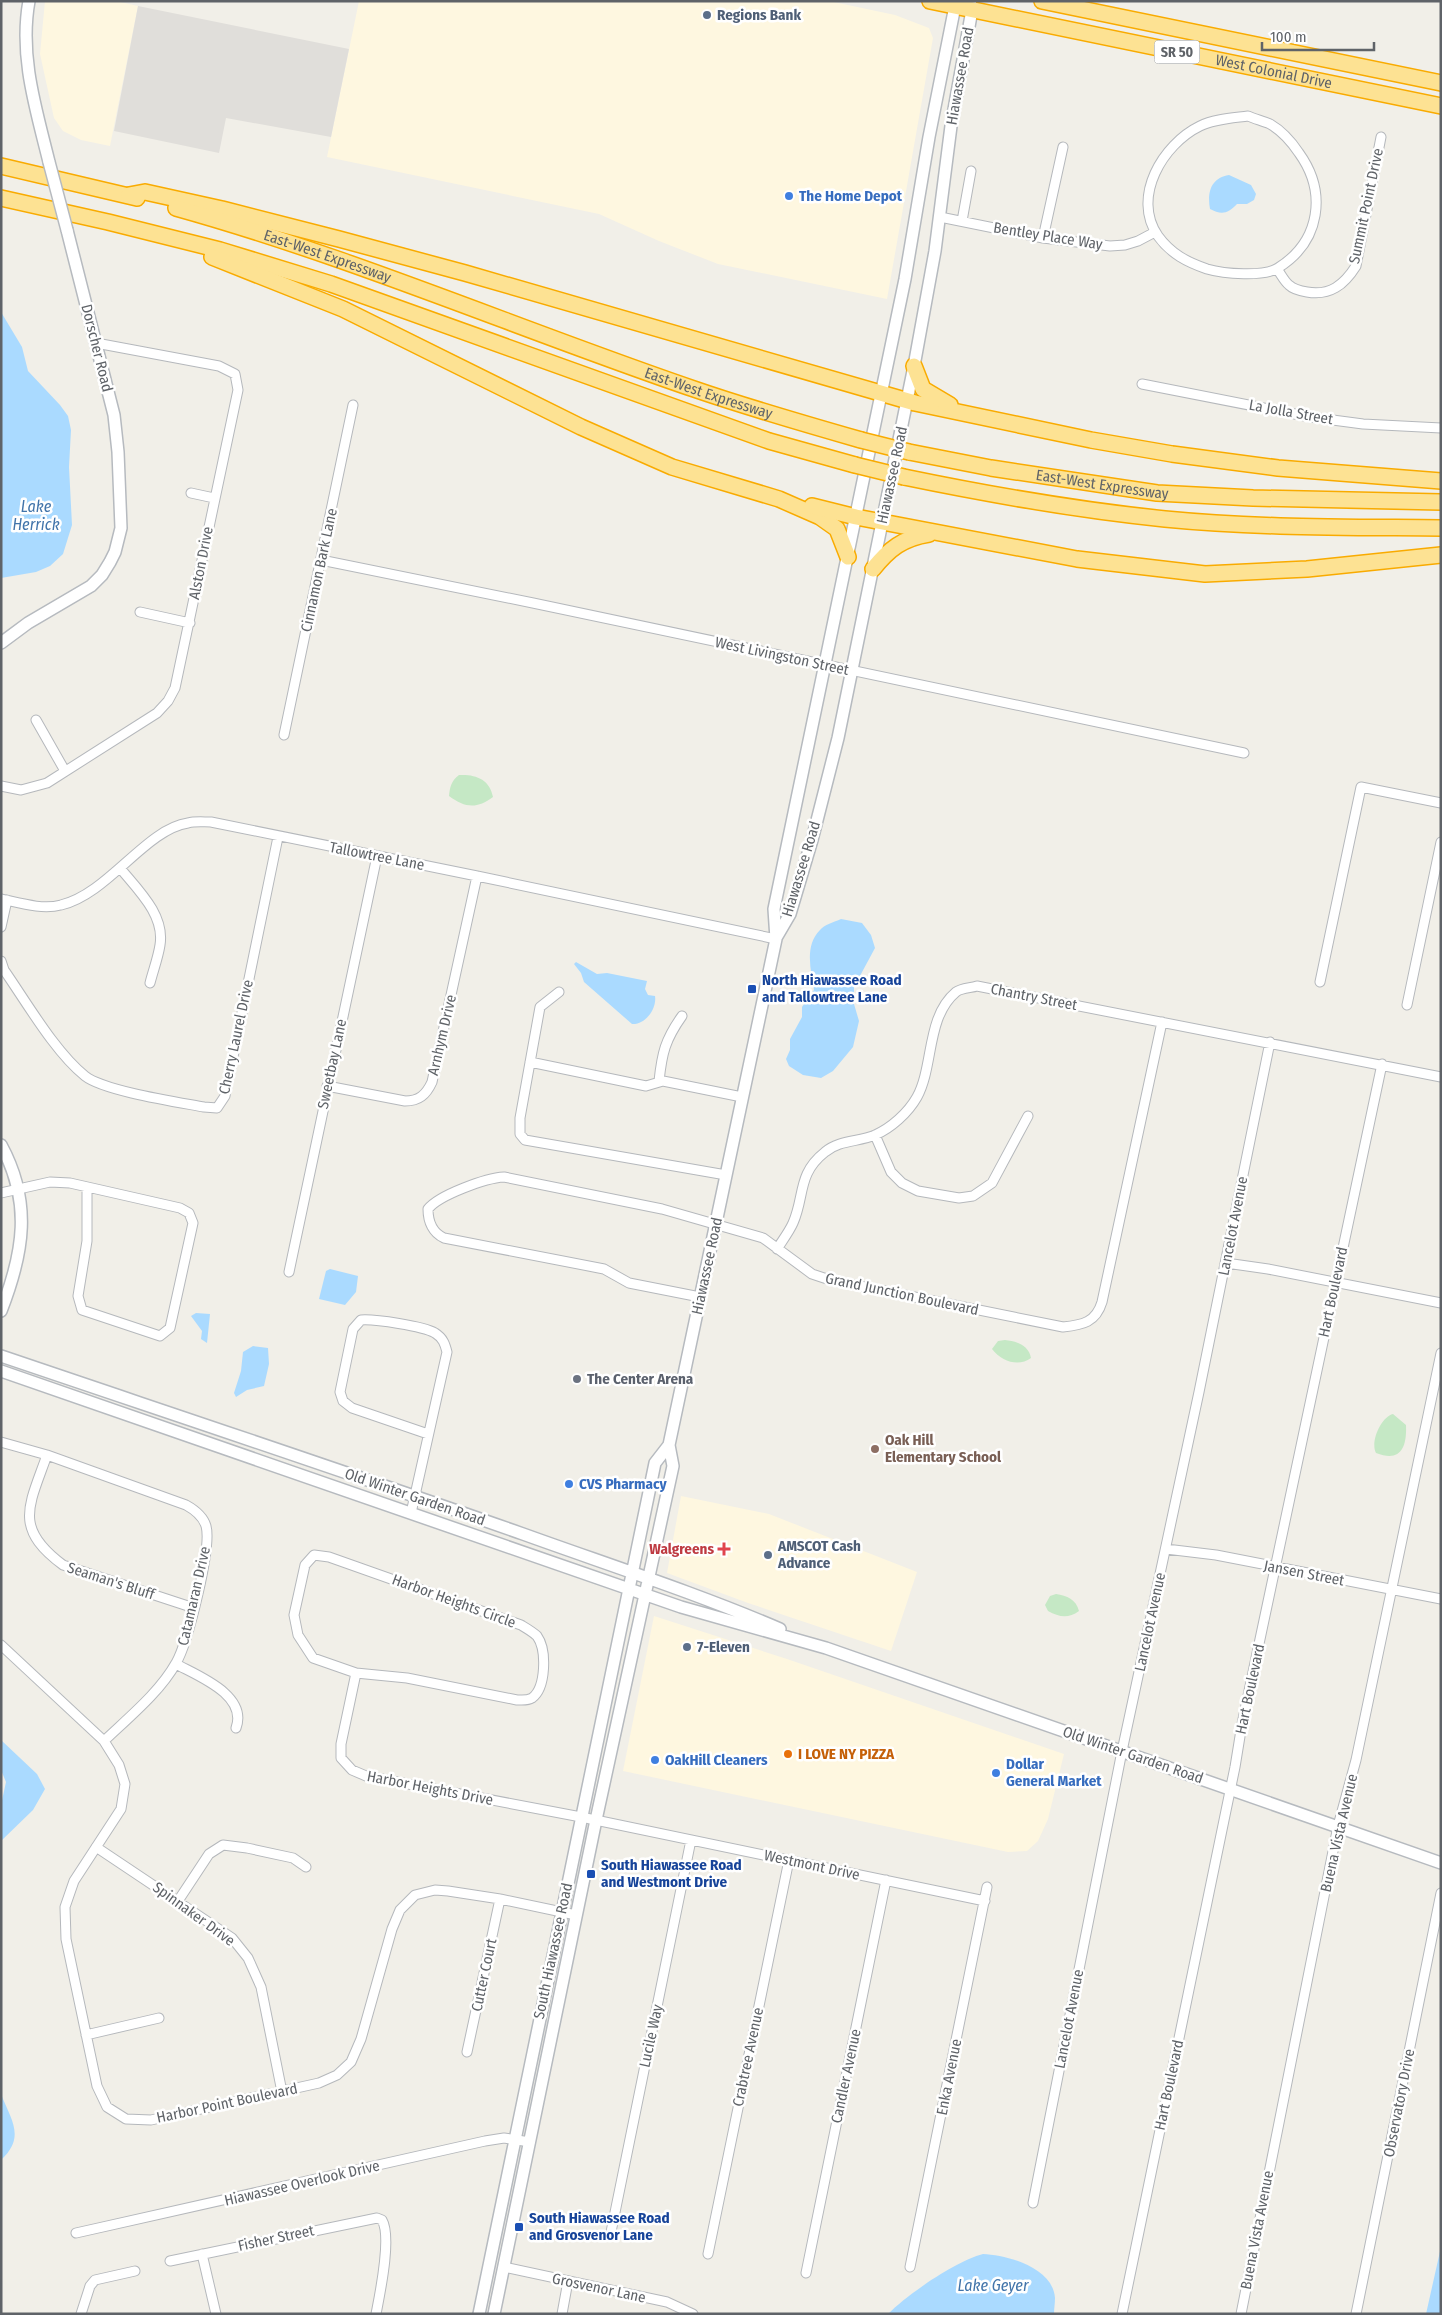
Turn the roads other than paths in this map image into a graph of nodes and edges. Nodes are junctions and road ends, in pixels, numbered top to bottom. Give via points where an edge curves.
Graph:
1 (29, 1) edge
2 (930, 1) edge
3 (1042, 1) edge
4 (957, 4) edge
5 (971, 6) edge
6 (1250, 43) junction
7 (1174, 51) junction
8 (1332, 61) junction
9 (1256, 68) junction
10 (1441, 83) edge
11 (1441, 106) edge
12 (1381, 137) dead end
13 (1062, 147) dead end
14 (1, 166) edge
15 (971, 171) dead end
16 (129, 195) junction
17 (1, 198) edge
18 (940, 216) junction
19 (962, 221) junction
20 (1155, 232) junction
21 (1043, 238) junction
22 (192, 244) junction
23 (1277, 269) junction
24 (96, 343) junction
25 (914, 366) junction
26 (1142, 384) dead end
27 (882, 393) junction
28 (908, 401) junction
29 (353, 405) dead end
30 (964, 413) junction
31 (1441, 428) edge
32 (1441, 481) edge
33 (191, 493) dead end
34 (214, 498) junction
35 (779, 499) junction
36 (1441, 502) edge
37 (856, 517) junction
38 (883, 522) junction
39 (1441, 528) edge
40 (937, 533) junction
41 (1441, 555) edge
42 (848, 557) junction
43 (321, 560) junction
44 (873, 569) junction
45 (140, 612) dead end
46 (190, 623) junction
47 (1, 643) edge
48 (825, 664) junction
49 (852, 670) junction
50 (36, 720) dead end
51 (284, 735) dead end
52 (1244, 753) dead end
53 (66, 771) junction
54 (1, 786) edge
55 (1441, 803) edge
56 (278, 836) junction
57 (1441, 842) edge
58 (377, 856) junction
59 (120, 868) junction
60 (477, 876) junction
61 (4, 900) edge
62 (1, 927) edge
63 (776, 939) junction
64 (1, 961) edge
65 (1320, 982) dead end
66 (150, 983) dead end
67 (559, 992) dead end
68 (1407, 1005) dead end
69 (682, 1016) dead end
70 (1162, 1022) junction
71 (1270, 1042) junction
72 (530, 1062) junction
73 (1382, 1064) junction
74 (1441, 1077) edge
75 (659, 1081) junction
76 (327, 1086) junction
77 (742, 1097) junction
78 (1028, 1116) dead end
79 (875, 1135) junction
80 (1, 1145) edge
81 (726, 1175) junction
82 (87, 1187) junction
83 (19, 1189) junction
84 (1, 1193) edge
85 (716, 1224) junction
86 (777, 1249) junction
87 (1226, 1263) junction
88 (289, 1272) dead end
89 (1334, 1282) junction
90 (700, 1297) junction
91 (1441, 1303) edge
92 (1, 1311) edge
93 (1441, 1353) edge
94 (1, 1356) edge
95 (1, 1371) edge
96 (428, 1434) junction
97 (1, 1442) edge
98 (669, 1445) junction
99 (47, 1455) junction
100 (415, 1496) junction
101 (411, 1513) junction
102 (1166, 1549) junction
103 (1276, 1567) junction
104 (632, 1572) junction
105 (648, 1578) junction
106 (628, 1588) junction
107 (1391, 1590) junction
108 (643, 1594) junction
109 (1441, 1600) edge
110 (194, 1608) junction
111 (1, 1645) edge
112 (826, 1648) junction
113 (176, 1664) junction
114 (356, 1673) junction
115 (236, 1728) dead end
116 (104, 1741) junction
117 (1122, 1751) junction
118 (1230, 1788) junction
119 (581, 1817) junction
120 (596, 1820) junction
121 (1338, 1826) junction
122 (691, 1840) junction
123 (96, 1847) junction
124 (789, 1860) junction
125 (1441, 1863) edge
126 (306, 1867) dead end
127 (886, 1880) junction
128 (987, 1887) dead end
129 (1441, 1893) edge
130 (500, 1899) junction
131 (178, 1901) junction
132 (985, 1901) junction
133 (561, 1912) junction
134 (576, 1915) junction
135 (159, 2018) dead end
136 (86, 2035) junction
137 (467, 2052) dead end
138 (282, 2092) junction
139 (514, 2139) junction
140 (530, 2142) junction
141 (1033, 2203) dead end
142 (611, 2232) dead end
143 (76, 2234) dead end
144 (202, 2254) junction
145 (708, 2254) dead end
146 (170, 2261) dead end
147 (504, 2267) junction
148 (910, 2268) dead end
149 (135, 2271) dead end
150 (806, 2272) dead end
151 (568, 2281) junction
152 (81, 2314) edge
153 (216, 2314) edge
154 (376, 2314) edge
155 (479, 2314) edge
156 (494, 2314) edge
157 (562, 2314) edge
158 (693, 2314) edge
159 (1122, 2314) edge
160 (1240, 2314) edge
161 (1356, 2314) edge

1 - 24 main road, Dorscher Road, bridge via 26,62
2 - 4 highway, West Colonial Drive / SR 50
3 - 6 highway, West Colonial Drive / SR 50
4 - 5 highway, West Colonial Drive / SR 50
4 - 27 main road, Hiawassee Road
5 - 7 highway, West Colonial Drive / SR 50
5 - 18 main road, Hiawassee Road
6 - 7 highway via 1234,52
6 - 8 highway, West Colonial Drive / SR 50
7 - 9 highway, West Colonial Drive / SR 50
8 - 9 highway via 1275,60
8 - 10 highway, West Colonial Drive / SR 50
9 - 11 highway, West Colonial Drive / SR 50
12 - 23 street, Summit Point Drive via 1356,266 1347,280 1333,290 1318,294 1302,292 1290,286
13 - 21 street
14 - 16 highway, East-West Expressway
15 - 19 street
16 - 27 highway via 145,192 339,239
16 - 36 highway, East-West Expressway, bridge via 405,284 761,412 910,452 1157,493
17 - 22 highway, East-West Expressway
18 - 19 street, Bentley Place Way
18 - 25 main road, Hiawassee Road
19 - 21 street, Bentley Place Way
20 - 21 street, Bentley Place Way via 1138,241 1110,246
20 - 23 street via 1167,248 1188,263 1215,271 1244,274
20 - 23 street via 1148,194 1166,153 1182,136 1202,125 1248,116 1270,124 1290,139 1314,180 1317,198 1309,237
22 - 35 highway via 214,258 343,308 581,427 672,467
22 - 39 highway, East-West Expressway, bridge via 332,284 769,442 904,477 992,495 1167,519 1277,526
24 - 34 street, Alston Drive via 219,366 235,374 238,390
24 - 47 main road, Dorscher Road via 117,437 122,518 115,552 102,575 91,586
25 - 28 main road, Hiawassee Road
25 - 30 highway via 923,389
26 - 31 street, La Jolla Street via 1310,417 1363,424
27 - 28 highway
27 - 37 main road, Hiawassee Road
28 - 30 highway
28 - 38 main road, Hiawassee Road
29 - 43 street, Cinnamon Bark Lane
30 - 32 highway via 1172,454 1278,468
33 - 34 street
34 - 46 street, Alston Drive
35 - 37 highway
35 - 42 highway via 829,522 837,529
37 - 38 highway
37 - 42 main road, Hiawassee Road
38 - 40 highway
38 - 44 main road, Hiawassee Road
40 - 41 highway via 1077,559 1205,574 1307,569
40 - 44 highway via 897,544
42 - 48 main road, Hiawassee Road
43 - 48 street, West Livingston Street
43 - 51 street, Cinnamon Bark Lane
44 - 49 main road, Hiawassee Road
45 - 46 street
46 - 53 street, Alston Drive via 175,688 168,701 157,712
48 - 49 street, West Livingston Street
48 - 63 main road, Hiawassee Road via 774,909
49 - 52 street, West Livingston Street
49 - 63 main road, Hiawassee Road via 812,840 790,914
50 - 53 street
53 - 54 street, Alston Drive via 47,783 21,790
55 - 65 street via 1361,787
56 - 58 street, Tallowtree Lane
56 - 59 street, Tallowtree Lane via 211,822 187,822 165,831
56 - 64 street, Cherry Laurel Drive via 225,1096 217,1108 108,1087 86,1077 64,1055 41,1024
57 - 68 street
58 - 60 street, Tallowtree Lane
58 - 76 street, Sweetbay Lane
59 - 61 street, Tallowtree Lane via 85,896 61,906 33,906
59 - 66 street via 153,910 158,924 160,944
60 - 63 street, Tallowtree Lane
60 - 76 street, Arnhym Drive via 432,1082 427,1092 413,1101 405,1101
61 - 62 street
63 - 77 main road, Hiawassee Road
67 - 72 street via 540,1007
69 - 75 street via 668,1035
70 - 71 street, Chantry Street
70 - 79 street, Chantry Street via 977,986 956,991 940,1012 924,1083 916,1100 901,1118
70 - 86 street, Grand Junction Boulevard via 1102,1302 1099,1312 1091,1320 1063,1327 830,1280 812,1274
71 - 73 street, Chantry Street
71 - 87 street, Lancelot Avenue
72 - 75 street via 646,1086
72 - 81 street via 520,1118 520,1134 525,1140
73 - 74 street, Chantry Street
73 - 89 street, Hart Boulevard
75 - 77 street
76 - 88 street, Sweetbay Lane
77 - 81 main road, Hiawassee Road
78 - 79 street via 992,1183 973,1196 959,1198 918,1191 902,1183 891,1172
79 - 86 street, Chantry Street via 835,1146 808,1170 793,1222
80 - 83 main road
81 - 85 main road, Hiawassee Road
82 - 82 street via 180,1208 189,1213 192,1223 170,1328 160,1336 82,1310 78,1296 87,1241
82 - 83 street via 70,1182 50,1182
83 - 84 street
83 - 92 main road via 22,1238
85 - 86 street, Grand Junction Boulevard via 764,1238
85 - 90 main road, Hiawassee Road
85 - 90 street, Grand Junction Boulevard via 662,1209 504,1178 493,1178 438,1200 428,1210 430,1224 444,1238 604,1269 629,1283
87 - 89 street
87 - 102 street, Lancelot Avenue
89 - 91 street
89 - 103 street, Hart Boulevard
90 - 98 main road, Hiawassee Road
93 - 107 street, Buena Vista Avenue
94 - 100 main road, Old Winter Garden Road
95 - 101 main road, Old Winter Garden Road
96 - 96 street via 447,1352 443,1340 434,1332 372,1319 361,1320 354,1329 340,1392 343,1401 352,1408
96 - 100 street
97 - 99 street, Catamaran Drive
98 - 104 main road, Hiawassee Road via 655,1463
98 - 105 main road, Hiawassee Road via 673,1466
99 - 110 street, Catamaran Drive via 198,1512 206,1525 207,1547
99 - 110 street, Seaman's Bluff via 28,1522 48,1555 63,1566
100 - 101 street
100 - 104 main road, Old Winter Garden Road
101 - 106 main road, Old Winter Garden Road
102 - 103 street, Jansen Street
102 - 117 street, Lancelot Avenue
103 - 107 street, Jansen Street
103 - 118 street, Hart Boulevard
104 - 105 main road, Old Winter Garden Road
104 - 106 main road, Hiawassee Road
105 - 108 main road, Hiawassee Road
105 - 112 main road, Old Winter Garden Road
106 - 108 main road, Old Winter Garden Road
106 - 119 main road, South Hiawassee Road
107 - 109 street, Jansen Street
107 - 121 street, Buena Vista Avenue via 1356,1760
108 - 112 main road, Old Winter Garden Road
108 - 120 main road, South Hiawassee Road
110 - 113 street, Catamaran Drive
111 - 116 street, Harbor Point Boulevard
112 - 117 main road, Old Winter Garden Road
113 - 115 street via 229,1698 238,1710
113 - 116 street, Catamaran Drive via 146,1700
114 - 114 street, Harbor Heights Circle via 407,1678 527,1700 534,1696 545,1670 543,1650 536,1636 521,1625 329,1557 314,1556 305,1565 294,1615 298,1635 314,1658
114 - 119 street, Harbor Heights Drive via 341,1744 341,1758 352,1770 366,1776
116 - 123 street, Harbor Point Boulevard via 119,1765 125,1784 121,1809
117 - 118 main road, Old Winter Garden Road
117 - 141 street, Lancelot Avenue
118 - 121 main road, Old Winter Garden Road
118 - 159 street, Hart Boulevard
119 - 120 street, Westmont Drive
119 - 133 main road, South Hiawassee Road
120 - 122 street, Westmont Drive
120 - 134 main road, South Hiawassee Road
121 - 125 main road, Old Winter Garden Road
121 - 160 street, Buena Vista Avenue
122 - 124 street, Westmont Drive
122 - 142 street, Lucile Way
123 - 131 street, Spinnaker Drive
123 - 136 street, Harbor Point Boulevard via 74,1881 65,1907 66,1939
124 - 127 street, Westmont Drive
124 - 145 street, Crabtree Avenue
126 - 131 street via 293,1858 223,1845 209,1854
127 - 132 street, Westmont Drive
127 - 150 street, Candler Avenue
128 - 132 street, Enka Avenue
129 - 161 street, Observatory Drive
130 - 133 street, Harbor Point Boulevard
130 - 137 street, Cutter Court
130 - 138 street, Harbor Point Boulevard via 435,1890 414,1895 400,1910 392,1929 361,2039 351,2062 337,2075 319,2083
131 - 138 street, Spinnaker Drive via 232,1938 248,1958 261,1987
132 - 148 street, Enka Avenue
133 - 134 street, Harbor Point Boulevard
133 - 139 main road, South Hiawassee Road
134 - 140 main road, South Hiawassee Road
135 - 136 street
136 - 138 street, Harbor Point Boulevard via 97,2086 107,2108 126,2119 151,2120
139 - 140 street, Hiawassee Overlook Drive
139 - 143 street, Hiawassee Overlook Drive via 485,2141
139 - 155 main road, South Hiawassee Road
140 - 147 main road, South Hiawassee Road
144 - 146 street, Fisher Street
144 - 153 street
144 - 154 street, Fisher Street via 368,2218 382,2220 386,2232
147 - 151 street, Grosvenor Lane
147 - 156 main road, South Hiawassee Road
149 - 152 street via 95,2280
151 - 157 street
151 - 158 street, Grosvenor Lane via 667,2302

